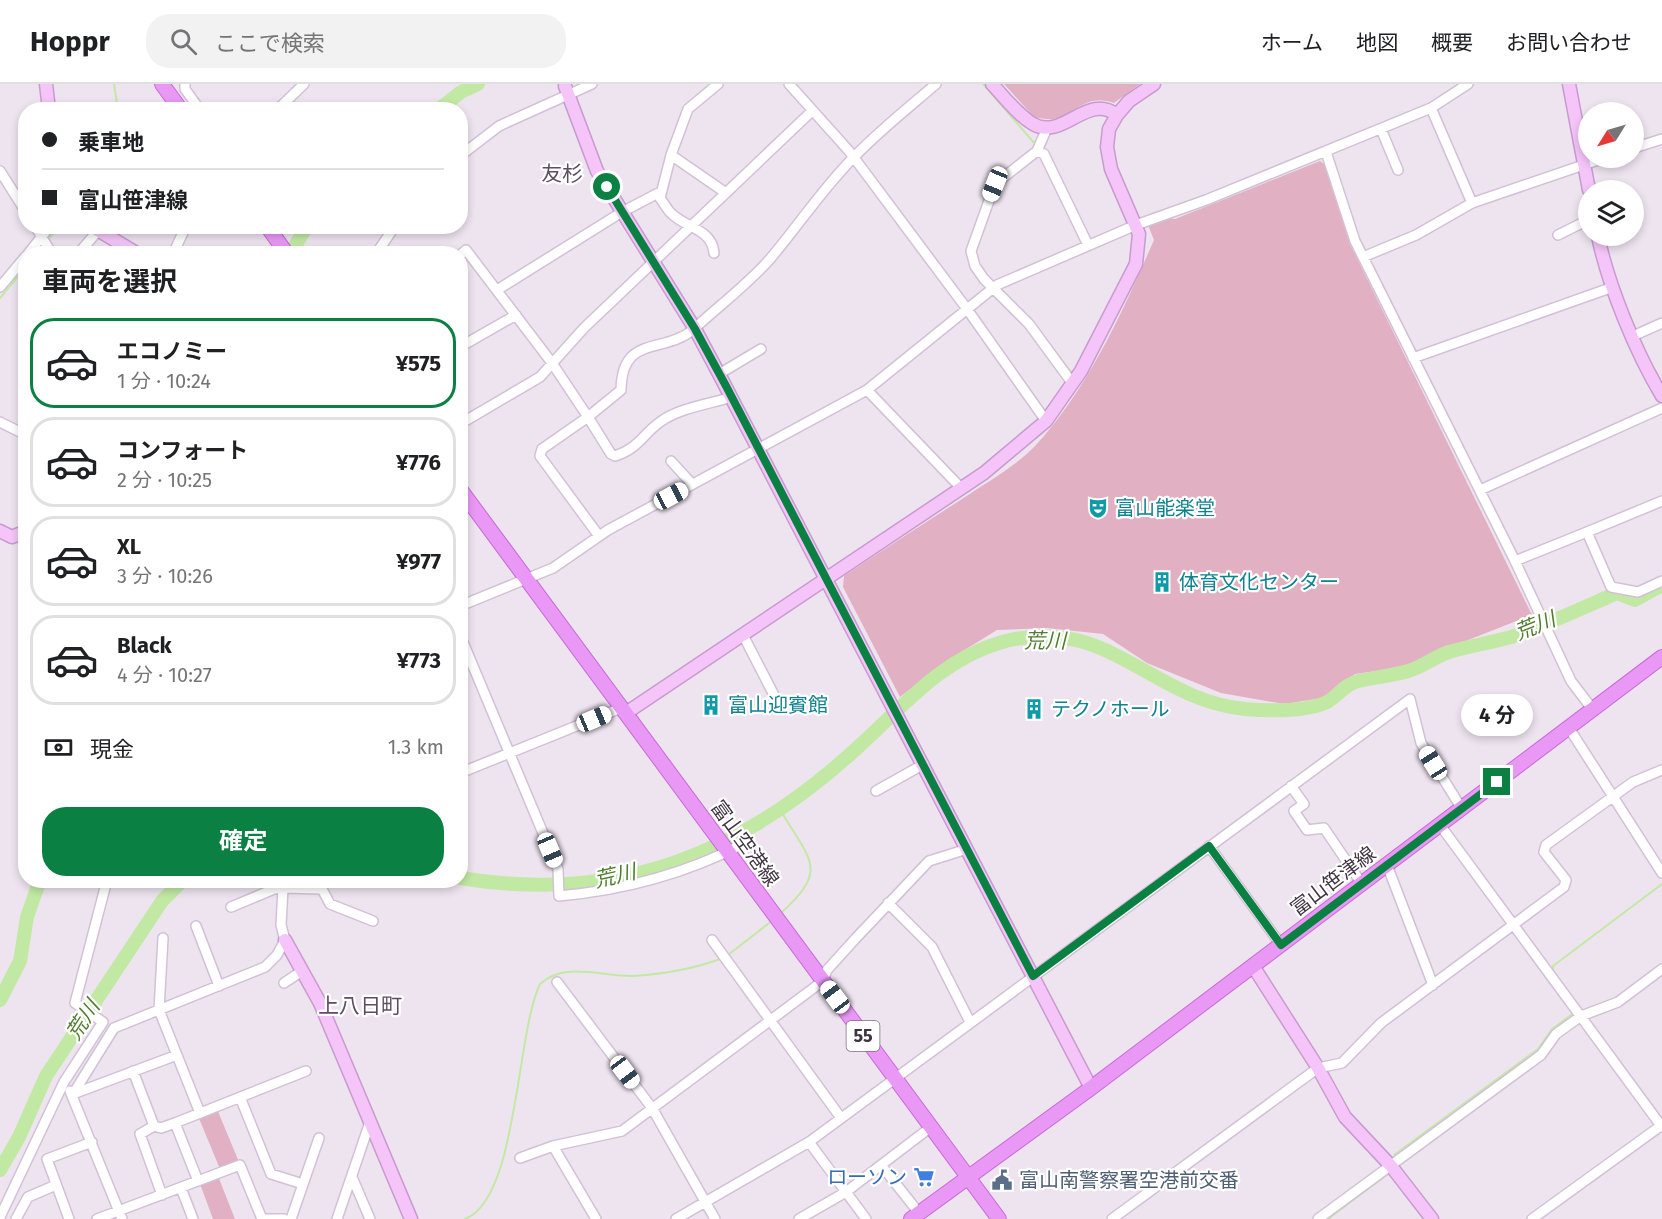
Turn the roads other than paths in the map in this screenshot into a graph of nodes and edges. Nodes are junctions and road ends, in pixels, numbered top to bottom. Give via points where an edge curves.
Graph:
1 (46, 84) edge
2 (162, 84) edge
3 (185, 84) edge
4 (304, 84) edge
5 (592, 84) edge
6 (718, 84) edge
7 (789, 84) edge
8 (936, 84) edge
9 (992, 84) edge
10 (1154, 84) edge
11 (1468, 84) edge
12 (1569, 84) edge
13 (566, 89) edge
14 (48, 102) edge
15 (175, 102) edge
16 (193, 102) edge
17 (285, 102) edge
18 (1431, 108) junction
19 (812, 111) junction
20 (1117, 115) junction
21 (1047, 128) junction
22 (1381, 129) junction
23 (1578, 135) edge
24 (1662, 139) edge
25 (1644, 145) edge
26 (468, 150) edge
27 (1037, 151) junction
28 (1326, 152) junction
29 (671, 154) junction
30 (853, 157) junction
31 (1578, 166) edge
32 (1398, 170) dead end
33 (0, 171) edge
34 (662, 191) junction
35 (726, 193) junction
36 (18, 199) edge
37 (1472, 202) junction
38 (622, 212) junction
39 (1136, 225) junction
40 (1578, 225) edge
41 (693, 226) junction
42 (39, 234) edge
43 (43, 234) edge
44 (106, 234) edge
45 (1558, 235) dead end
46 (41, 237) junction
47 (34, 246) edge
48 (47, 246) edge
49 (125, 246) edge
50 (1088, 246) junction
51 (1601, 246) edge
52 (468, 253) edge
53 (714, 253) dead end
54 (1363, 257) junction
55 (655, 263) junction
56 (18, 266) edge
57 (0, 287) edge
58 (1613, 287) junction
59 (994, 288) junction
60 (497, 290) junction
61 (967, 309) junction
62 (516, 315) junction
63 (1662, 323) edge
64 (695, 329) junction
65 (1633, 336) junction
66 (468, 342) edge
67 (761, 349) dead end
68 (1413, 358) junction
69 (552, 363) junction
70 (719, 374) junction
71 (1073, 384) junction
72 (867, 390) junction
73 (1662, 396) edge
74 (732, 397) junction
75 (1662, 408) edge
76 (588, 417) junction
77 (468, 419) edge
78 (1046, 421) junction
79 (0, 422) edge
80 (18, 431) edge
81 (759, 448) junction
82 (671, 461) dead end
83 (692, 484) junction
84 (962, 489) junction
85 (1480, 490) junction
86 (468, 500) edge
87 (1662, 501) edge
88 (0, 531) edge
89 (1587, 532) junction
90 (18, 534) edge
91 (599, 536) junction
92 (1515, 561) junction
93 (827, 579) junction
94 (527, 580) junction
95 (1662, 580) edge
96 (468, 603) edge
97 (743, 635) junction
98 (468, 655) edge
99 (1662, 657) edge
100 (776, 699) dead end
101 (1593, 710) junction
102 (623, 711) junction
103 (1569, 728) junction
104 (509, 753) junction
105 (924, 764) junction
106 (468, 769) edge
107 (1662, 770) edge
108 (1291, 786) junction
109 (876, 791) dead end
110 (1613, 796) junction
111 (1462, 809) junction
112 (1440, 825) junction
113 (744, 844) dead end
114 (1209, 846) junction
115 (967, 849) junction
116 (728, 852) junction
117 (1387, 865) junction
118 (1662, 873) edge
119 (1362, 884) junction
120 (105, 888) edge
121 (283, 888) joint
122 (325, 888) edge
123 (888, 903) junction
124 (231, 907) dead end
125 (373, 921) dead end
126 (1514, 925) junction
127 (196, 926) dead end
128 (163, 938) dead end
129 (285, 939) junction
130 (712, 940) dead end
131 (1281, 945) junction
132 (1253, 966) junction
133 (1662, 969) edge
134 (302, 971) junction
135 (1033, 976) junction
136 (823, 981) junction
137 (284, 982) dead end
138 (557, 982) dead end
139 (1433, 985) junction
140 (219, 986) junction
141 (159, 1010) junction
142 (1578, 1012) junction
143 (771, 1020) junction
144 (970, 1022) junction
145 (177, 1054) junction
146 (1318, 1068) junction
147 (133, 1071) junction
148 (306, 1071) dead end
149 (894, 1078) junction
150 (64, 1082) junction
151 (1091, 1088) junction
152 (73, 1094) junction
153 (240, 1097) junction
154 (652, 1108) junction
155 (200, 1113) junction
156 (841, 1118) junction
157 (370, 1122) junction
158 (175, 1124) junction
159 (154, 1126) junction
160 (1662, 1126) edge
161 (931, 1127) junction
162 (319, 1138) dead end
163 (92, 1142) junction
164 (808, 1142) junction
165 (554, 1146) junction
166 (520, 1158) dead end
167 (881, 1165) junction
168 (1391, 1166) junction
169 (352, 1177) junction
170 (969, 1177) junction
171 (198, 1181) junction
172 (303, 1184) junction
173 (56, 1185) junction
174 (181, 1188) junction
175 (846, 1192) junction
176 (162, 1194) junction
177 (705, 1202) junction
178 (120, 1215) edge
179 (914, 1216) edge
180 (0, 1217) edge
181 (16, 1219) edge
182 (69, 1219) edge
183 (97, 1219) edge
184 (193, 1219) edge
185 (264, 1219) edge
186 (284, 1219) edge
187 (291, 1219) edge
188 (337, 1219) edge
189 (370, 1219) edge
190 (411, 1219) edge
191 (596, 1219) edge
192 (676, 1219) edge
193 (715, 1219) edge
194 (799, 1219) edge
195 (866, 1219) edge
196 (999, 1219) edge
197 (1112, 1219) edge
198 (1318, 1219) edge
199 (1432, 1219) edge
200 (1532, 1219) edge

1 - 14 street
2 - 15 main road
3 - 16 street
4 - 17 street
5 - 13 street
6 - 29 street via 688,109
7 - 19 street
8 - 30 street
9 - 21 street via 1018,113
10 - 20 street via 1129,101
11 - 18 street
12 - 23 street
13 - 26 street via 499,126
13 - 38 street via 597,171
18 - 22 street
18 - 37 street
19 - 30 street
19 - 35 street
20 - 21 street via 1094,108
20 - 39 street via 1109,129 1107,147 1111,169
21 - 27 street
22 - 28 street
22 - 32 street
24 - 25 street
27 - 50 street via 1044,154
27 - 59 street via 995,184 976,235 971,251 975,266
28 - 39 street
28 - 54 street
29 - 34 street
29 - 35 street
30 - 61 street
30 - 64 street via 768,261
31 - 37 street
33 - 36 street
34 - 38 street
34 - 41 street via 660,198 673,215
35 - 41 street
37 - 54 street via 1416,235
38 - 55 street
38 - 60 street
39 - 50 street
39 - 71 street via 1136,264
40 - 45 street
41 - 53 street via 709,240
41 - 55 street
42 - 46 street
43 - 46 street
44 - 49 street
46 - 47 street
46 - 48 street
50 - 59 street
51 - 58 street
52 - 60 street
54 - 68 street
55 - 64 street
55 - 69 street
56 - 57 street
58 - 65 street
58 - 68 street
59 - 61 street
59 - 71 street via 1029,324
60 - 62 street
61 - 72 street
61 - 78 street
62 - 66 street
62 - 69 street
63 - 65 street
64 - 70 street
64 - 76 street via 630,356 621,374 621,390
65 - 73 street
67 - 70 street
68 - 85 street
69 - 76 street
69 - 77 street via 540,377
70 - 74 street
71 - 78 street
72 - 81 street
72 - 84 street
74 - 76 street via 672,415 632,450 615,456
74 - 81 street
75 - 85 street
76 - 91 street via 542,450 540,456
78 - 84 street via 1008,456
79 - 80 street
81 - 83 street
81 - 93 street
82 - 83 street
83 - 91 street
84 - 93 street
85 - 92 street
86 - 94 main road, 富山空港線 / 55
87 - 89 street
88 - 90 street via 12,537
89 - 92 street
89 - 95 street via 1611,587 1638,592
91 - 94 street via 553,568
92 - 101 street via 1571,681
93 - 97 street
93 - 105 street
94 - 96 street
94 - 102 main road, 富山空港線 / 55
97 - 100 street
97 - 102 street
98 - 104 street
99 - 101 main road, 富山笹津線
101 - 103 main road, 富山笹津線
102 - 104 street
102 - 116 main road, 富山空港線 / 55
103 - 110 street
103 - 111 main road, 富山笹津線
104 - 106 street
104 - 116 street via 558,869 559,896 646,883
105 - 109 street
105 - 115 street
107 - 110 street
108 - 111 street via 1410,699 1421,743
108 - 114 street
108 - 119 street via 1304,804 1294,811 1307,830 1324,828
110 - 118 street
110 - 126 street via 1546,845 1544,852 1566,880 1564,887
111 - 112 main road, 富山笹津線
112 - 117 main road, 富山笹津線
112 - 126 street
113 - 116 street
114 - 131 street
114 - 135 street
115 - 123 street via 928,861
115 - 135 street
116 - 136 main road, 富山空港線 / 55
117 - 119 main road, 富山笹津線
117 - 139 street
119 - 131 main road, 富山笹津線
120 - 150 street via 75,1003 103,1022
121 - 124 street
121 - 129 street via 281,925
122 - 125 street via 330,904
123 - 136 street via 827,970
123 - 144 street via 932,947
126 - 139 street
126 - 142 street
127 - 140 street
128 - 141 street
129 - 134 street
129 - 140 street via 265,967
130 - 143 street
131 - 132 main road, 富山笹津線
132 - 146 street
132 - 151 main road, 富山笹津線
133 - 142 street via 1618,1002
134 - 137 street
134 - 157 street via 320,1003
135 - 144 street
135 - 151 street
136 - 143 street
136 - 149 main road, 富山空港線 / 55
138 - 154 street
139 - 146 street via 1381,1023 1342,1063
140 - 141 street
141 - 145 street
141 - 152 street via 114,1028
142 - 160 street
142 - 168 street via 1542,1055
143 - 154 street
143 - 156 street
144 - 149 street
145 - 147 street
145 - 155 street
146 - 168 street via 1353,1127
146 - 197 street
147 - 152 street
147 - 159 street
148 - 153 street
149 - 156 street
149 - 161 main road, 富山空港線 / 55
150 - 152 street
150 - 180 street
151 - 170 main road, 富山笹津線
152 - 163 street
153 - 155 street
153 - 172 street via 271,1174
154 - 165 street via 622,1131
154 - 177 street
155 - 158 street
156 - 164 street
157 - 169 street
157 - 190 street
158 - 159 street
158 - 171 street
159 - 176 street via 140,1134
160 - 200 street
161 - 167 street
161 - 170 main road, 富山空港線 / 55
162 - 172 street
163 - 173 street via 47,1159
163 - 178 street
164 - 175 street
164 - 177 street
165 - 166 street
165 - 191 street
167 - 175 street
167 - 179 street
168 - 198 street
168 - 199 street
169 - 188 street
169 - 189 street
170 - 179 main road, 富山笹津線
170 - 196 main road, 富山空港線 / 55
171 - 174 street
171 - 185 street via 240,1165
172 - 187 street
173 - 181 street via 28,1197
173 - 182 street
174 - 176 street
174 - 184 street
175 - 194 street
175 - 195 street
176 - 178 street
177 - 192 street
177 - 193 street
178 - 183 street
185 - 186 street

